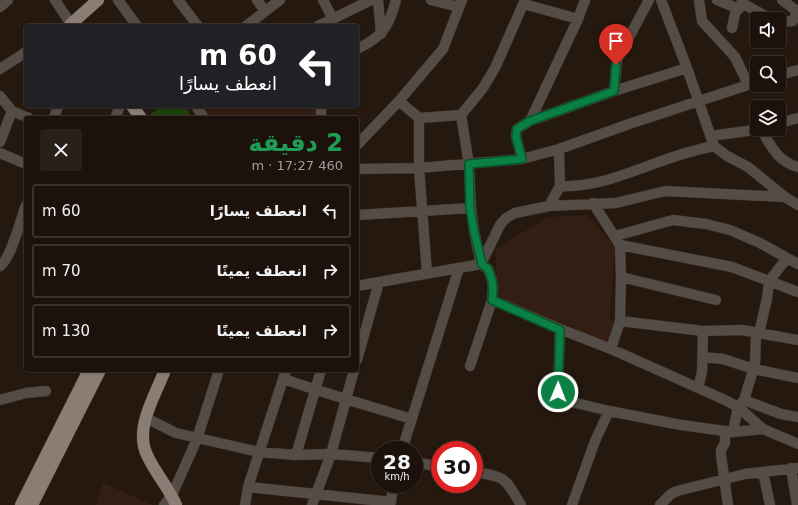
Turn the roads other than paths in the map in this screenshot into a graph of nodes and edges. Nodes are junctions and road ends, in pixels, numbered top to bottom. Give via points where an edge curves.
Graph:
1 (8, 0) edge
2 (55, 0) edge
3 (98, 0) edge
4 (118, 0) edge
5 (256, 0) edge
6 (280, 0) edge
7 (323, 0) edge
8 (371, 0) edge
9 (378, 0) edge
10 (396, 0) edge
11 (431, 0) edge
12 (585, 0) edge
13 (649, 0) edge
14 (661, 0) edge
15 (699, 0) edge
16 (717, 0) edge
17 (782, 0) edge
18 (183, 2) edge
19 (524, 2) edge
20 (461, 4) edge
21 (741, 4) edge
22 (0, 7) edge
23 (265, 11) junction
24 (797, 11) edge
25 (757, 12) edge
26 (333, 18) junction
27 (578, 20) junction
28 (786, 22) edge
29 (69, 24) edge
30 (71, 24) edge
31 (136, 24) edge
32 (197, 24) edge
33 (249, 24) edge
34 (322, 24) edge
35 (732, 28) dead end
36 (381, 34) junction
37 (359, 48) edge
38 (24, 53) edge
39 (687, 68) junction
40 (0, 69) edge
41 (798, 70) edge
42 (786, 73) edge
43 (750, 79) edge
44 (750, 84) edge
45 (614, 91) junction
46 (0, 96) edge
47 (399, 101) junction
48 (698, 101) junction
49 (12, 111) junction
50 (461, 115) junction
51 (24, 116) edge
52 (419, 118) junction
53 (798, 118) edge
54 (530, 121) junction
55 (786, 121) edge
56 (750, 131) edge
57 (711, 136) junction
58 (765, 136) edge
59 (0, 142) edge
60 (359, 143) edge
61 (714, 146) junction
62 (559, 149) junction
63 (0, 153) edge
64 (522, 159) junction
65 (24, 163) edge
66 (469, 164) junction
67 (798, 167) edge
68 (419, 168) junction
69 (359, 169) edge
70 (560, 186) junction
71 (785, 197) junction
72 (593, 203) junction
73 (798, 205) edge
74 (549, 206) junction
75 (470, 208) junction
76 (24, 211) edge
77 (422, 212) junction
78 (359, 214) edge
79 (617, 240) junction
80 (787, 258) junction
81 (482, 264) junction
82 (798, 264) edge
83 (0, 266) edge
84 (459, 268) junction
85 (427, 273) junction
86 (622, 277) junction
87 (769, 281) junction
88 (379, 282) junction
89 (359, 286) edge
90 (798, 292) edge
91 (492, 300) junction
92 (716, 300) dead end
93 (620, 321) junction
94 (560, 330) junction
95 (703, 331) junction
96 (756, 334) junction
97 (798, 340) edge
98 (612, 349) junction
99 (359, 353) edge
100 (703, 357) junction
101 (470, 366) dead end
102 (754, 369) junction
103 (88, 372) edge
104 (99, 372) edge
105 (165, 372) edge
106 (218, 372) edge
107 (320, 372) edge
108 (353, 372) edge
109 (285, 375) edge
110 (798, 378) edge
111 (698, 388) junction
112 (46, 390) dead end
113 (314, 390) junction
114 (346, 399) junction
115 (0, 400) edge
116 (741, 403) junction
117 (609, 411) junction
118 (798, 417) edge
119 (146, 418) junction
120 (412, 419) junction
121 (762, 429) junction
122 (729, 432) junction
123 (197, 439) junction
124 (405, 441) edge
125 (798, 444) edge
126 (259, 452) junction
127 (331, 454) junction
128 (296, 455) junction
129 (371, 457) edge
130 (795, 468) edge
131 (763, 472) junction
132 (483, 474) edge
133 (725, 479) junction
134 (248, 487) junction
135 (392, 493) edge
136 (316, 494) junction
137 (174, 500) edge
138 (390, 503) edge
139 (21, 505) edge
140 (32, 505) edge
141 (164, 505) edge
142 (245, 505) edge
143 (312, 505) edge
144 (521, 505) edge
145 (572, 505) edge
146 (660, 505) edge
147 (728, 505) edge
148 (770, 505) edge
149 (797, 505) edge

1 - 22 street
2 - 29 street
3 - 30 main road
4 - 31 street
5 - 23 street
6 - 23 street
7 - 26 street
8 - 26 street
9 - 36 street
10 - 36 street
11 - 20 street
12 - 27 street
13 - 45 street via 617,60
14 - 39 street
15 - 43 street via 702,20
16 - 21 street
17 - 24 street
18 - 32 street
19 - 27 street
19 - 50 street via 484,88
20 - 47 street via 443,49
21 - 25 street
21 - 35 street
23 - 33 street
24 - 28 street via 793,21
26 - 34 street
27 - 54 street
36 - 37 street
38 - 40 street
39 - 45 street
39 - 48 street
41 - 42 street
44 - 48 street
45 - 54 street
46 - 49 street
47 - 52 street
47 - 60 street
48 - 57 street
48 - 62 street
49 - 51 street
49 - 59 street
50 - 52 street
50 - 66 street
52 - 68 street
53 - 55 street
54 - 64 street via 517,129 516,133
56 - 57 street
57 - 61 street
58 - 67 street via 779,158
61 - 70 street via 687,152 586,185
61 - 71 street via 748,167
62 - 64 street
62 - 70 street
63 - 65 street
64 - 66 street
66 - 68 street
66 - 75 street
68 - 69 street
68 - 77 street
70 - 74 street
71 - 72 street via 665,191 616,203
71 - 73 street
72 - 74 street
72 - 79 street
74 - 81 street via 515,213 506,218 500,225
75 - 77 street
75 - 81 street
76 - 83 street via 8,255 4,264
77 - 78 street
77 - 85 street
79 - 80 street via 674,220 730,230
79 - 86 street
79 - 87 street via 726,265
80 - 82 street
80 - 87 street
81 - 84 street
81 - 91 street via 488,269 492,280
84 - 85 street
84 - 120 street
85 - 88 street
86 - 92 street
86 - 93 street
87 - 90 street
87 - 96 street via 761,328
88 - 89 street
88 - 99 street
91 - 94 street
91 - 101 street
93 - 95 street
93 - 98 street
94 - 98 street
94 - 117 street via 560,398
95 - 96 street via 742,330
95 - 100 street
96 - 97 street
96 - 102 street via 757,354
98 - 111 street
100 - 102 street via 723,359
100 - 111 street
102 - 110 street
102 - 116 street
103 - 139 main road
104 - 140 main road
105 - 119 main road
106 - 123 street
107 - 113 street
108 - 114 street
109 - 113 street
109 - 126 street
111 - 116 street
112 - 115 street
113 - 114 street
113 - 128 street
114 - 120 street
114 - 127 street
116 - 118 street
116 - 121 street
116 - 122 street
117 - 122 street
117 - 145 street via 595,441
119 - 123 street via 176,433
119 - 137 main road via 142,441 144,450
120 - 124 street
121 - 122 street
121 - 125 street
122 - 133 street via 721,450
123 - 126 street
123 - 137 street
126 - 128 street
126 - 134 street
127 - 128 street
127 - 129 street
127 - 136 street
130 - 131 street
130 - 149 street
131 - 133 street
131 - 148 street
132 - 144 street via 498,476 506,481
133 - 146 street via 677,491 670,494
133 - 147 street
134 - 136 street
134 - 142 street
135 - 138 street
136 - 138 street
136 - 143 street
137 - 141 street

